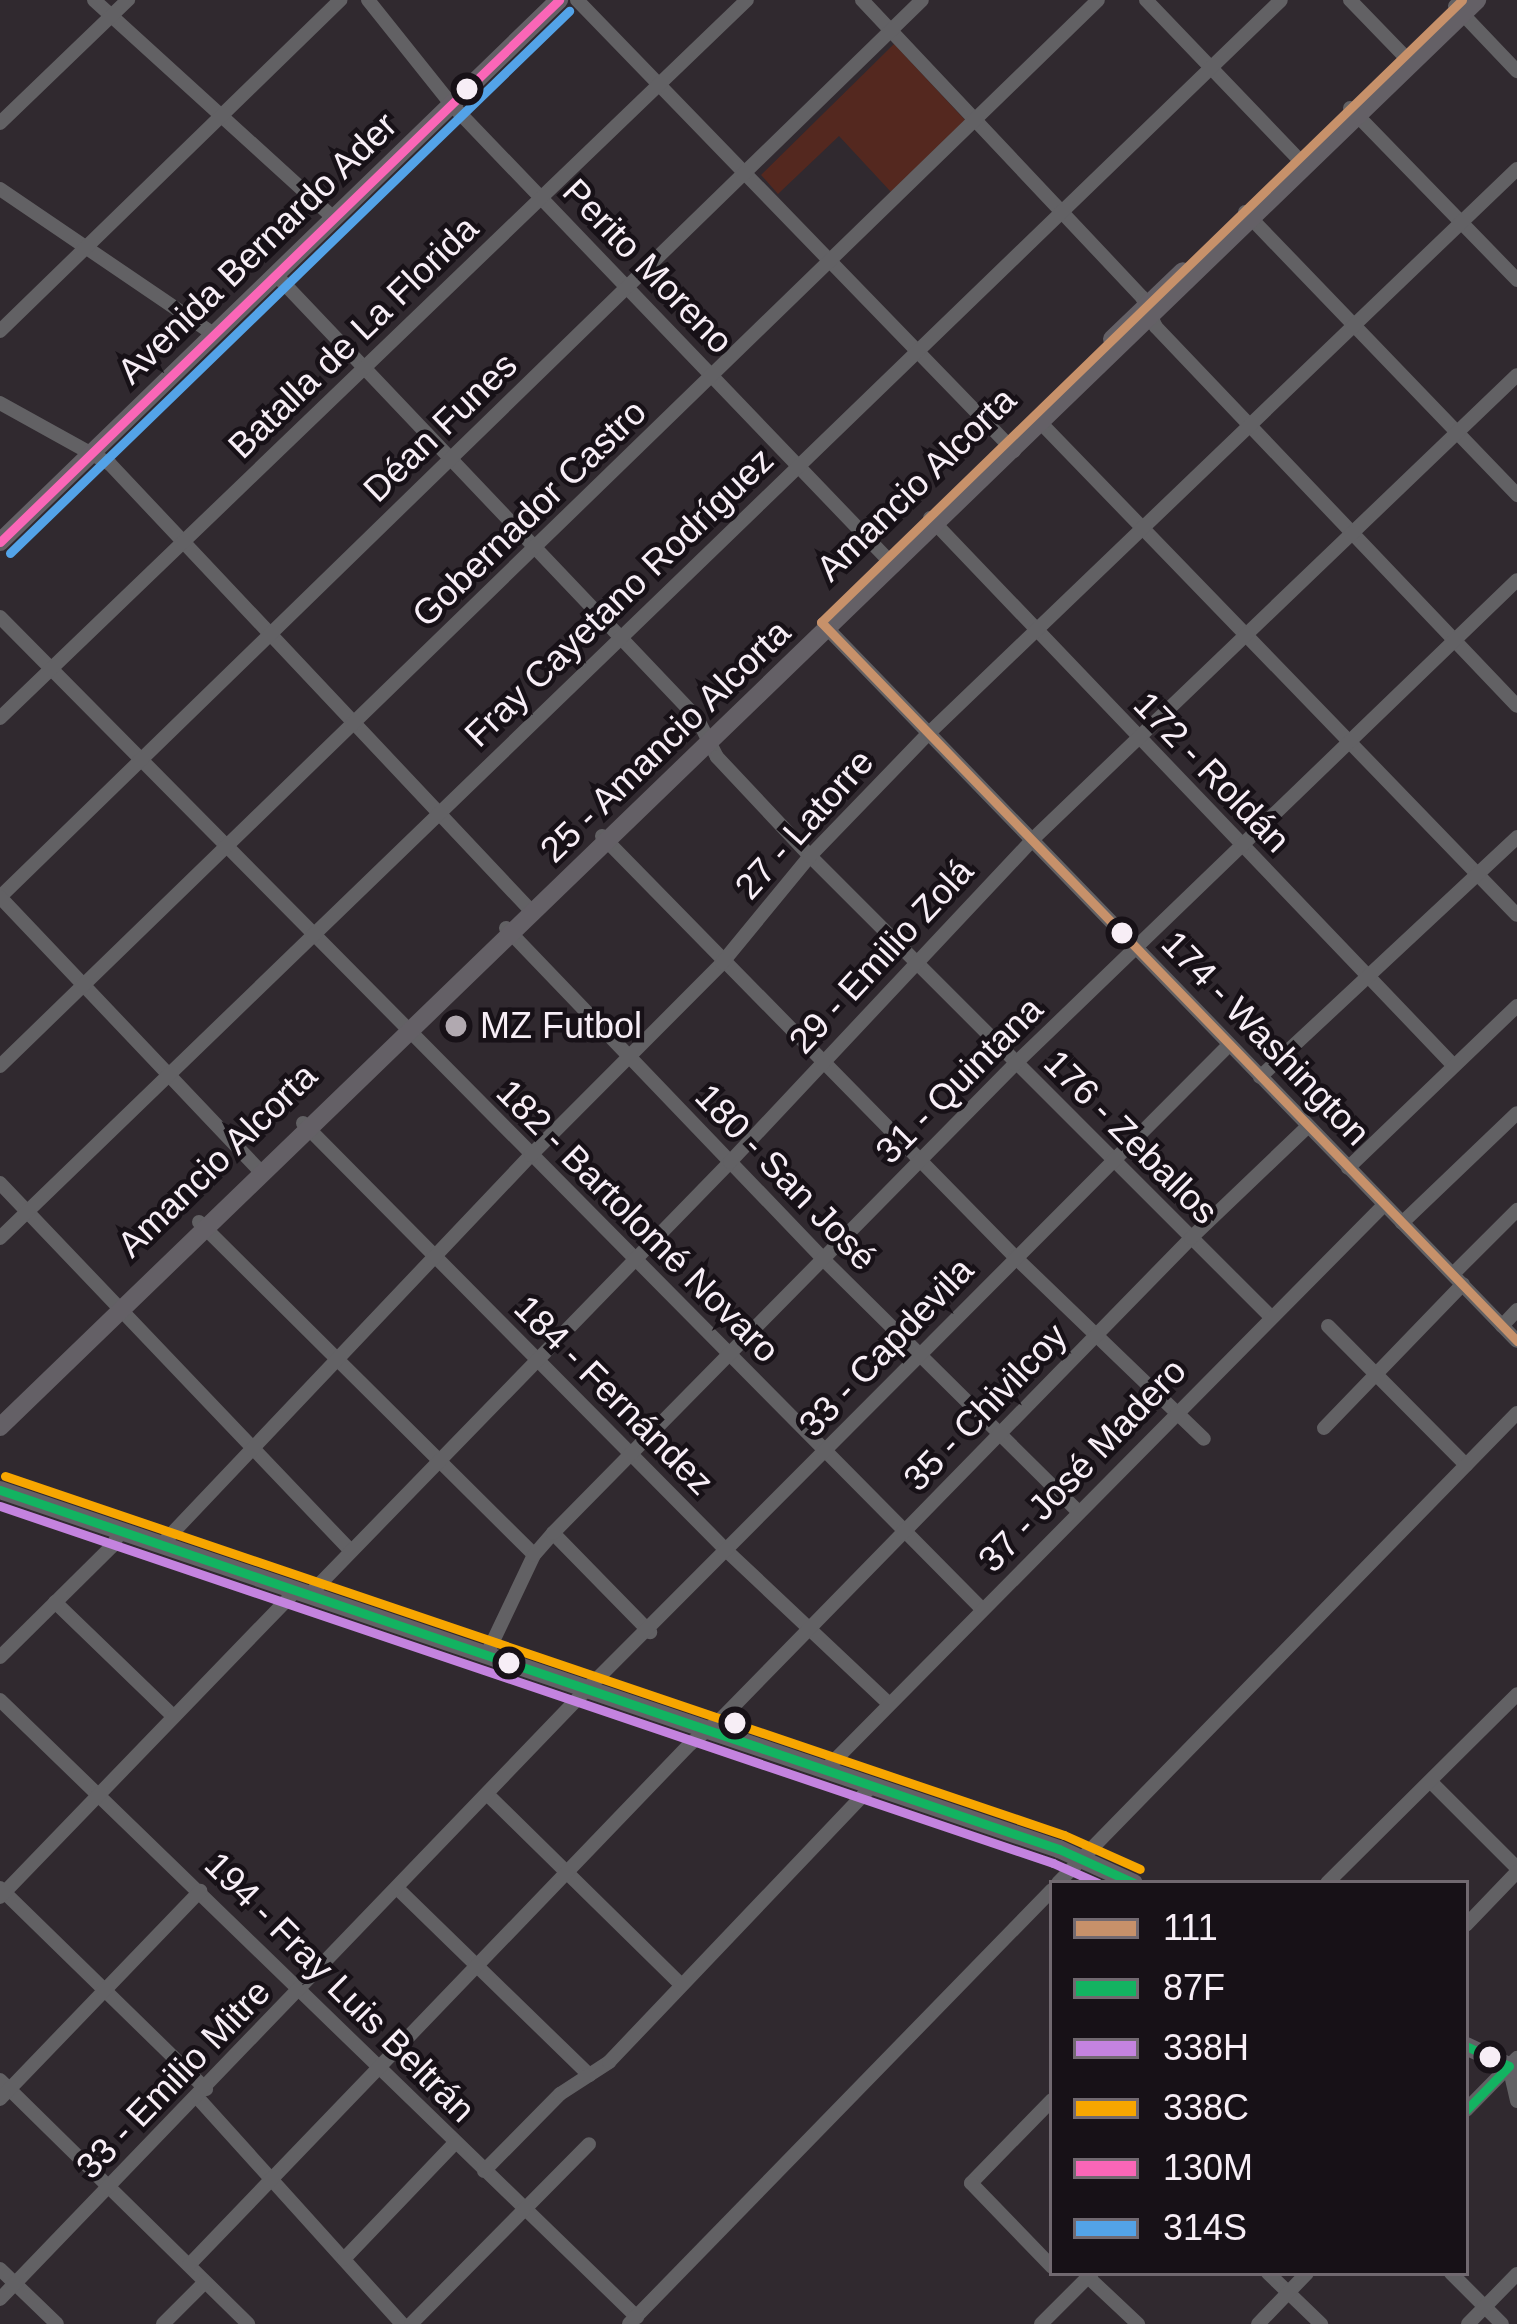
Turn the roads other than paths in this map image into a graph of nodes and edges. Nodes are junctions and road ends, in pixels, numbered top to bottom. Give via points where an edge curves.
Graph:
1 (94, 0) edge
2 (128, 0) edge
3 (340, 0) edge
4 (368, 0) edge
5 (577, 0) edge
6 (747, 0) edge
7 (862, 0) edge
8 (922, 0) edge
9 (1098, 0) edge
10 (1146, 0) edge
11 (1281, 0) edge
12 (1350, 0) edge
13 (1478, 0) edge
14 (547, 4) edge
15 (1460, 7) edge
16 (111, 16) junction
17 (891, 30) junction
18 (1408, 60) junction
19 (1211, 68) junction
20 (1517, 71) edge
21 (659, 85) junction
22 (452, 104) junction
23 (1354, 112) junction
24 (222, 116) junction
25 (976, 119) junction
26 (0, 123) edge
27 (1302, 163) junction
28 (1517, 169) edge
29 (744, 173) junction
30 (0, 189) edge
31 (541, 197) junction
32 (1063, 210) junction
33 (1249, 216) junction
34 (335, 219) junction
35 (1462, 224) junction
36 (86, 247) junction
37 (830, 262) junction
38 (277, 276) junction
39 (1517, 280) edge
40 (626, 287) junction
41 (1148, 312) junction
42 (1356, 326) junction
43 (0, 331) edge
44 (215, 335) junction
45 (918, 353) junction
46 (364, 368) junction
47 (1517, 375) edge
48 (712, 376) junction
49 (0, 403) edge
50 (1038, 420) junction
51 (1251, 428) junction
52 (1457, 434) junction
53 (1010, 447) junction
54 (94, 452) junction
55 (451, 458) junction
56 (798, 466) junction
57 (1517, 495) edge
58 (932, 522) junction
59 (1142, 530) junction
60 (1352, 536) junction
61 (0, 542) edge
62 (183, 543) junction
63 (536, 548) junction
64 (891, 563) junction
65 (1517, 580) edge
66 (0, 617) edge
67 (825, 626) junction
68 (270, 634) junction
69 (1037, 634) junction
70 (622, 637) junction
71 (1246, 639) junction
72 (1455, 641) junction
73 (50, 669) junction
74 (1517, 706) edge
75 (0, 718) edge
76 (356, 724) junction
77 (928, 734) junction
78 (708, 741) junction
79 (1140, 742) junction
80 (1349, 744) junction
81 (140, 761) junction
82 (440, 812) junction
83 (1517, 837) edge
84 (1033, 839) junction
85 (605, 840) junction
86 (1241, 845) junction
87 (224, 848) junction
88 (810, 856) junction
89 (1478, 875) junction
90 (0, 897) edge
91 (531, 910) junction
92 (1517, 915) edge
93 (509, 932) junction
94 (310, 936) junction
95 (1138, 946) junction
96 (915, 962) junction
97 (722, 963) junction
98 (1371, 978) junction
99 (84, 984) junction
100 (1514, 1016) edge
101 (406, 1030) junction
102 (1229, 1045) junction
103 (627, 1058) junction
104 (821, 1063) junction
105 (1015, 1064) junction
106 (1453, 1065) junction
107 (0, 1066) edge
108 (170, 1073) junction
109 (1260, 1077) junction
110 (1517, 1113) edge
111 (306, 1126) junction
112 (1308, 1126) junction
113 (531, 1155) junction
114 (920, 1159) junction
115 (1113, 1161) junction
116 (730, 1162) junction
117 (1348, 1168) junction
118 (260, 1171) junction
119 (0, 1183) edge
120 (1384, 1205) junction
121 (1517, 1210) edge
122 (27, 1211) junction
123 (1402, 1223) junction
124 (202, 1225) junction
125 (0, 1238) edge
126 (1191, 1238) junction
127 (435, 1256) junction
128 (1015, 1257) junction
129 (823, 1258) junction
130 (635, 1259) junction
131 (1458, 1279) junction
132 (118, 1308) junction
133 (1517, 1310) edge
134 (1271, 1317) junction
135 (1328, 1326) dead end
136 (1502, 1326) junction
137 (1095, 1337) junction
138 (1517, 1341) edge
139 (729, 1354) junction
140 (920, 1355) junction
141 (336, 1358) junction
142 (535, 1360) junction
143 (1374, 1374) junction
144 (1174, 1412) junction
145 (1517, 1413) edge
146 (0, 1414) edge
147 (0, 1427) edge
148 (1324, 1428) dead end
149 (999, 1433) junction
150 (1204, 1438) dead end
151 (251, 1448) junction
152 (827, 1452) junction
153 (632, 1455) junction
154 (436, 1459) junction
155 (1466, 1465) junction
156 (0, 1490) edge
157 (1079, 1512) junction
158 (120, 1532) junction
159 (906, 1532) junction
160 (553, 1533) junction
161 (161, 1545) junction
162 (350, 1549) junction
163 (729, 1553) junction
164 (534, 1555) junction
165 (302, 1593) junction
166 (55, 1602) junction
167 (983, 1610) junction
168 (808, 1629) junction
169 (650, 1632) junction
170 (486, 1656) junction
171 (0, 1657) edge
172 (586, 1690) junction
173 (1517, 1694) edge
174 (0, 1700) edge
175 (889, 1704) junction
176 (174, 1717) junction
177 (706, 1731) junction
178 (825, 1770) junction
179 (1431, 1781) junction
180 (872, 1786) junction
181 (98, 1795) junction
182 (488, 1795) junction
183 (1083, 1858) junction
184 (1517, 1870) edge
185 (568, 1872) junction
186 (1067, 1880) edge
187 (1128, 1880) edge
188 (1331, 1880) edge
189 (398, 1889) junction
190 (200, 1891) junction
191 (2, 1892) edge
192 (1049, 1893) edge
193 (1469, 1922) edge
194 (477, 1967) junction
195 (680, 1984) junction
196 (103, 1989) junction
197 (302, 1989) junction
198 (1469, 2047) edge
199 (1514, 2064) edge
200 (379, 2066) junction
201 (589, 2075) junction
202 (3, 2090) edge
203 (202, 2093) junction
204 (1517, 2101) edge
205 (1049, 2103) edge
206 (1469, 2107) edge
207 (455, 2143) junction
208 (589, 2144) dead end
209 (484, 2171) junction
210 (270, 2177) junction
211 (110, 2187) junction
212 (524, 2210) junction
213 (344, 2259) junction
214 (1049, 2264) edge
215 (189, 2265) junction
216 (0, 2269) edge
217 (1517, 2274) edge
218 (1061, 2276) edge
219 (1089, 2276) edge
220 (1091, 2276) edge
221 (1271, 2276) edge
222 (1304, 2276) edge
223 (1454, 2276) edge
224 (205, 2282) junction
225 (15, 2283) junction
226 (1075, 2290) junction
227 (1288, 2292) junction
228 (0, 2299) edge
229 (1485, 2307) junction
230 (633, 2320) edge
231 (57, 2324) edge
232 (163, 2324) edge
233 (248, 2324) edge
234 (407, 2324) edge
235 (1041, 2324) edge
236 (1138, 2324) edge
237 (1258, 2324) edge
238 (1321, 2324) edge
239 (1468, 2324) edge
240 (1502, 2324) edge

1 - 16 street
2 - 16 street
3 - 24 street
4 - 22 street, Perito Moreno
5 - 21 street
6 - 21 street, Batalla de La Florida
7 - 17 street
8 - 17 street, Déan Funes
9 - 25 street, Gobernador Castro
10 - 19 street
11 - 19 street, Fray Cayetano Rodríguez
12 - 18 street
13 - 15 main road
14 - 22 main road, Avenida Bernardo Ader
15 - 18 main road
15 - 20 street
16 - 24 street
16 - 26 street
17 - 25 street
17 - 29 street, Déan Funes
18 - 23 main road
19 - 27 street
19 - 32 street, Fray Cayetano Rodríguez
21 - 29 street
21 - 31 street, Batalla de La Florida
22 - 31 street, Perito Moreno
22 - 34 main road, Avenida Bernardo Ader
23 - 27 main road
23 - 35 street
24 - 34 street
24 - 36 street
25 - 32 street
25 - 37 street, Gobernador Castro
27 - 33 main road
28 - 35 street, 27 - Latorre
29 - 37 street
29 - 40 street, Déan Funes
30 - 36 street
31 - 40 street, Perito Moreno
31 - 46 street, Batalla de La Florida
32 - 41 street
32 - 45 street, Fray Cayetano Rodríguez
33 - 41 main road
33 - 42 street
34 - 38 main road, Avenida Bernardo Ader
35 - 39 street
35 - 42 street, 27 - Latorre
36 - 43 street
36 - 44 street
37 - 45 street
37 - 48 street, Gobernador Castro
38 - 44 main road, Avenida Bernardo Ader
38 - 46 street, 176 - Zeballos
40 - 48 street, Perito Moreno
40 - 55 street, Déan Funes
41 - 50 main road, Amancio Alcorta
41 - 51 street
42 - 51 street, 27 - Latorre
42 - 52 street
44 - 54 main road, Avenida Bernardo Ader
45 - 53 street
45 - 56 street, Fray Cayetano Rodríguez
46 - 55 street, 176 - Zeballos
46 - 62 street, Batalla de La Florida
47 - 52 street, 29 - Emilio Zolá
48 - 56 street, Perito Moreno
48 - 63 street, Gobernador Castro
49 - 54 street
50 - 53 main road
50 - 59 street
51 - 59 street, 27 - Latorre
51 - 60 street
52 - 57 street
52 - 60 street, 29 - Emilio Zolá
53 - 58 main road
54 - 61 main road, Avenida Bernardo Ader
54 - 62 street
55 - 63 street, 176 - Zeballos
55 - 68 street, Déan Funes
56 - 64 street, Perito Moreno
56 - 70 street, Fray Cayetano Rodríguez
58 - 64 main road, Amancio Alcorta
58 - 69 street, 172 - Roldán
59 - 69 street, 27 - Latorre
59 - 71 street
60 - 71 street, 29 - Emilio Zolá
60 - 72 street
62 - 68 street
62 - 73 street, Batalla de La Florida
63 - 70 street, 176 - Zeballos
63 - 76 street, Gobernador Castro
64 - 67 main road, Amancio Alcorta
65 - 72 street, 31 - Quintana
66 - 73 street, 182 - Bartolomé Novaro
67 - 77 street, 174 - Washington
67 - 78 main road, Amancio Alcorta
68 - 76 street
68 - 81 street, Déan Funes
69 - 77 street, 27 - Latorre
69 - 79 street, 172 - Roldán
70 - 78 street, 176 - Zeballos via 697,718
70 - 82 street, Fray Cayetano Rodríguez
71 - 79 street, 29 - Emilio Zolá
71 - 80 street
72 - 74 street
72 - 80 street, 31 - Quintana
73 - 75 street, Batalla de La Florida
73 - 81 street, 182 - Bartolomé Novaro
76 - 82 street
76 - 87 street, Gobernador Castro
77 - 84 street, 174 - Washington
77 - 88 street, 27 - Latorre
78 - 85 main road, Amancio Alcorta
78 - 88 street, 176 - Zeballos
79 - 84 street, 29 - Emilio Zolá
79 - 86 street, 172 - Roldán
80 - 86 street, 31 - Quintana
80 - 89 street
81 - 87 street, 182 - Bartolomé Novaro
81 - 90 street, Déan Funes
82 - 91 street
82 - 94 street, Fray Cayetano Rodríguez
83 - 89 street
84 - 95 street, 174 - Washington
84 - 96 street, 29 - Emilio Zolá
85 - 91 main road, Amancio Alcorta
85 - 97 street
86 - 95 street, 31 - Quintana
86 - 98 street, 172 - Roldán
87 - 94 street, 182 - Bartolomé Novaro
87 - 99 street, Gobernador Castro
88 - 96 street, 176 - Zeballos
88 - 97 street, 27 - Latorre
89 - 92 street
89 - 98 street
90 - 99 street
91 - 93 main road, Amancio Alcorta
93 - 101 main road
93 - 103 street, 180 - San José
94 - 101 street, 182 - Bartolomé Novaro
94 - 108 street, Fray Cayetano Rodríguez
95 - 102 street, 174 - Washington
95 - 105 street, 31 - Quintana
96 - 104 street, 29 - Emilio Zolá
96 - 105 street, 176 - Zeballos
97 - 103 street, 27 - Latorre
97 - 104 street
98 - 106 street, 172 - Roldán
98 - 109 street
99 - 107 street, Gobernador Castro
99 - 108 street
100 - 106 street
101 - 111 main road
101 - 113 street, 182 - Bartolomé Novaro
102 - 109 street, 174 - Washington
102 - 115 street, 33 - Capdevila
103 - 113 street, 27 - Latorre
103 - 116 street, 180 - San José
104 - 114 street
104 - 116 street, 29 - Emilio Zolá
105 - 114 street, 31 - Quintana
105 - 115 street, 176 - Zeballos
106 - 117 street
108 - 118 street
108 - 122 street, Fray Cayetano Rodríguez
109 - 112 street, 174 - Washington
110 - 123 street
111 - 118 main road
111 - 127 street, 184 - Fernández
112 - 117 street, 174 - Washington
112 - 126 street, 35 - Chivilcoy
113 - 127 street, 27 - Latorre
113 - 130 street, 182 - Bartolomé Novaro
114 - 128 street
114 - 129 street, 31 - Quintana
115 - 126 street, 176 - Zeballos
115 - 128 street, 33 - Capdevila
116 - 129 street, 180 - San José
116 - 130 street, 29 - Emilio Zolá
117 - 120 street, 174 - Washington
118 - 124 main road
119 - 122 street
120 - 123 street, 174 - Washington
120 - 134 street, 37 - José Madero
121 - 131 street
122 - 125 street, Fray Cayetano Rodríguez
122 - 132 street
123 - 131 street, 174 - Washington
124 - 132 main road
124 - 141 street
126 - 134 street, 176 - Zeballos
126 - 137 street, 35 - Chivilcoy
127 - 141 street, 27 - Latorre
127 - 142 street, 184 - Fernández
128 - 137 street
128 - 140 street, 33 - Capdevila
129 - 139 street, 31 - Quintana
129 - 140 street, 180 - San José
130 - 139 street, 182 - Bartolomé Novaro
130 - 142 street, 29 - Emilio Zolá
131 - 136 street, 174 - Washington
131 - 143 street
132 - 146 main road, Amancio Alcorta
132 - 147 main road
132 - 151 street
133 - 136 street
134 - 144 street, 37 - José Madero
135 - 143 street
136 - 138 street, 174 - Washington
137 - 144 street
137 - 149 street, 35 - Chivilcoy
139 - 152 street, 182 - Bartolomé Novaro
139 - 153 street, 31 - Quintana
140 - 149 street, 180 - San José
140 - 152 street, 33 - Capdevila
141 - 151 street, 27 - Latorre
141 - 154 street
142 - 153 street, 184 - Fernández
142 - 154 street, 29 - Emilio Zolá
143 - 148 street
143 - 155 street
144 - 150 street
144 - 157 street, 37 - José Madero
145 - 155 street
149 - 157 street, 180 - San José
149 - 159 street, 35 - Chivilcoy
151 - 161 street, 27 - Latorre
151 - 162 street
152 - 159 street, 182 - Bartolomé Novaro
152 - 163 street, 33 - Capdevila
153 - 160 street, 31 - Quintana
153 - 163 street, 184 - Fernández
154 - 162 street, 29 - Emilio Zolá
154 - 164 street
155 - 183 street
156 - 158 main road
157 - 167 street, 37 - José Madero
158 - 161 main road
158 - 166 street
159 - 167 street, 182 - Bartolomé Novaro
159 - 168 street, 35 - Chivilcoy
160 - 164 street, 31 - Quintana
160 - 169 street
161 - 165 main road
162 - 165 street, 29 - Emilio Zolá
163 - 168 street, 184 - Fernández
163 - 169 street, 33 - Capdevila
164 - 170 street, 31 - Quintana
165 - 170 main road
165 - 176 street, 29 - Emilio Zolá
166 - 171 street
166 - 176 street
167 - 175 street, 37 - José Madero
168 - 175 street, 184 - Fernández
168 - 177 street, 35 - Chivilcoy
169 - 172 street, 33 - Capdevila
170 - 172 main road
172 - 177 main road
172 - 182 street, 33 - Emilio Mitre
173 - 179 street
174 - 181 street, 194 - Fray Luis Beltrán
175 - 178 street, 37 - José Madero
176 - 181 street, 29 - Emilio Zolá
177 - 178 main road
177 - 185 street, 35 - Chivilcoy
178 - 180 main road
179 - 184 street
179 - 188 street
180 - 183 main road
180 - 195 street
181 - 190 street, 194 - Fray Luis Beltrán
181 - 191 street, 29 - Emilio Zolá
182 - 185 street
182 - 189 street, 33 - Emilio Mitre
183 - 186 street
183 - 187 main road
184 - 193 street
185 - 194 street, 35 - Chivilcoy
185 - 195 street
189 - 194 street
189 - 197 street, 33 - Emilio Mitre
190 - 196 street
190 - 197 street, 194 - Fray Luis Beltrán
191 - 196 street
192 - 230 street
194 - 200 street, 35 - Chivilcoy
194 - 201 street
195 - 201 street
196 - 202 street
196 - 203 street
197 - 200 street, 194 - Fray Luis Beltrán
197 - 203 street, 33 - Emilio Mitre
198 - 199 main road
199 - 204 street
199 - 206 street
200 - 207 street, 194 - Fray Luis Beltrán
200 - 210 street, 35 - Chivilcoy
201 - 209 street via 560,2093
202 - 211 street
203 - 210 street
203 - 211 street, 33 - Emilio Mitre
205 - 214 street via 971,2182
207 - 209 street, 194 - Fray Luis Beltrán
207 - 213 street
208 - 212 street
209 - 212 street, 194 - Fray Luis Beltrán
210 - 213 street
210 - 215 street, 35 - Chivilcoy
211 - 215 street
211 - 225 street, 33 - Emilio Mitre
212 - 230 street, 194 - Fray Luis Beltrán
212 - 234 street
213 - 234 street
215 - 224 street
216 - 225 street
217 - 229 street
218 - 226 street
219 - 226 street
220 - 236 street
221 - 227 street
222 - 227 street
223 - 229 street
224 - 232 street
224 - 233 street
225 - 228 street, 33 - Emilio Mitre
225 - 231 street
226 - 235 street
227 - 237 street
227 - 238 street
229 - 239 street
229 - 240 street

